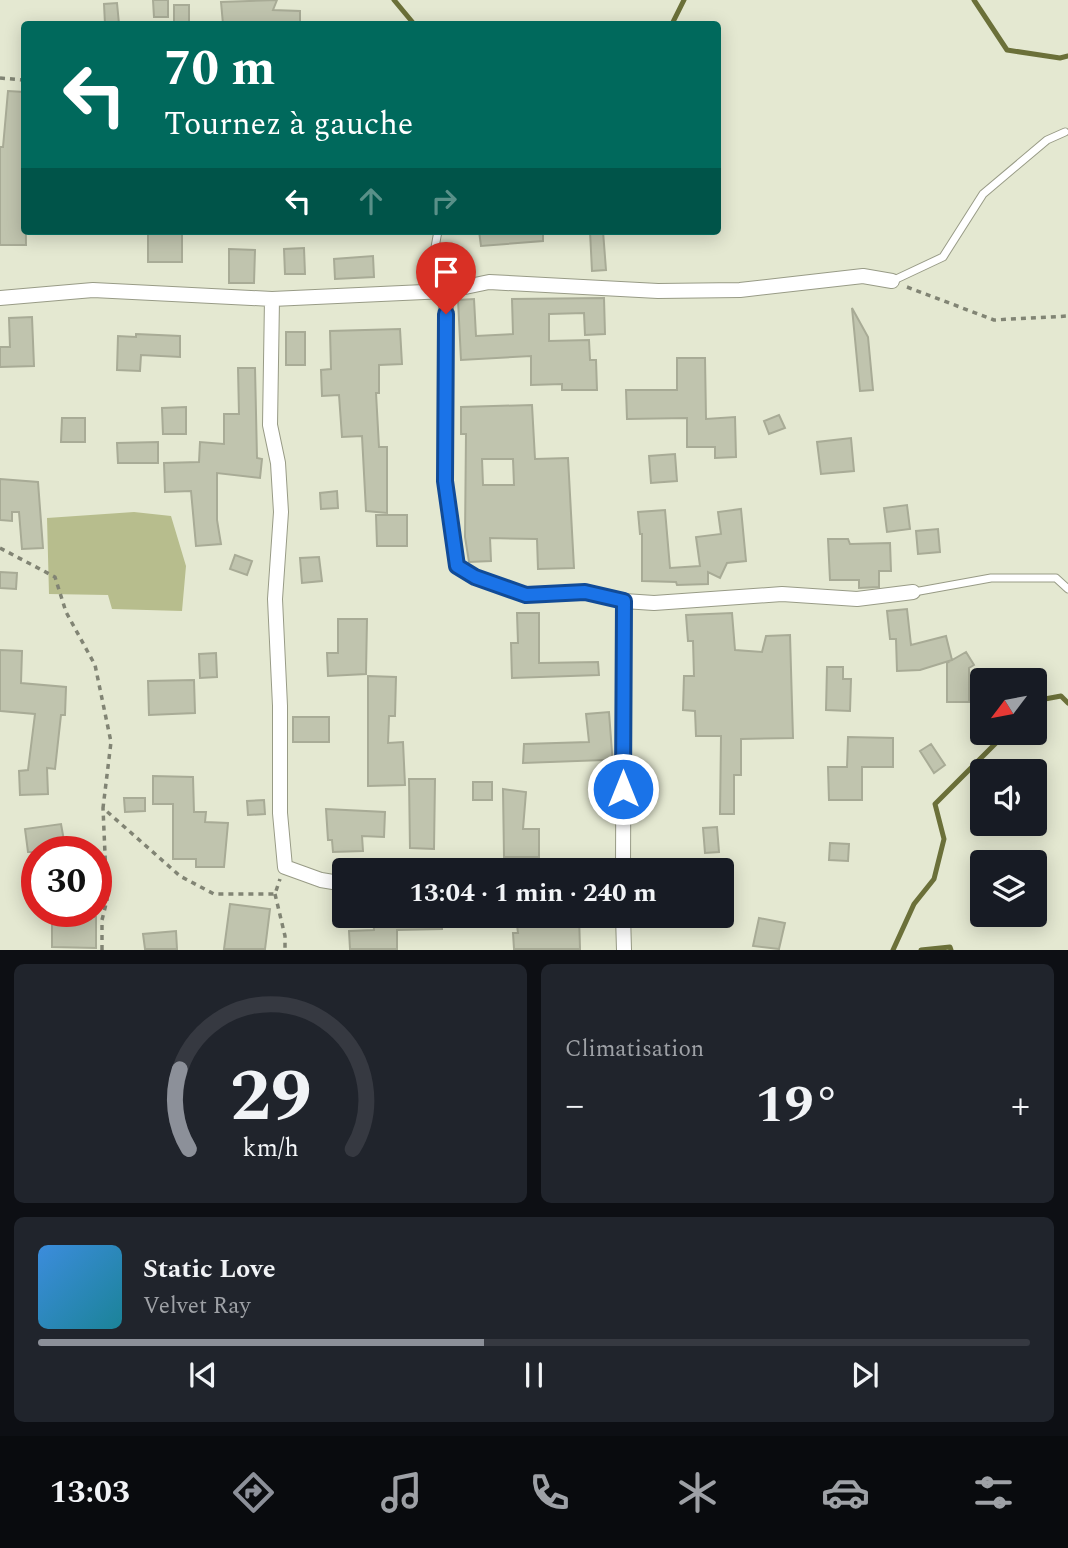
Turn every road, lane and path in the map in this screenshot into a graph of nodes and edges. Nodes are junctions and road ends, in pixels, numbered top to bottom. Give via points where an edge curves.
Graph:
1 (0, 78) edge
2 (21, 79) edge
3 (1065, 132) dead end
4 (437, 235) edge
5 (892, 281) junction
6 (446, 291) junction
7 (426, 292) junction
8 (0, 298) edge
9 (272, 299) junction
10 (1068, 316) edge
11 (0, 548) edge
12 (1068, 589) edge
13 (913, 592) joint
14 (624, 601) junction
15 (103, 808) junction
16 (623, 858) edge
17 (285, 867) junction
18 (332, 882) edge
19 (275, 894) junction
20 (623, 928) edge
21 (102, 950) edge
22 (285, 950) edge
23 (624, 950) edge

1 - 2 path
3 - 5 lane via 1048,140 983,194 943,257
4 - 7 lane
5 - 6 street via 863,276 740,290 658,291 489,282
5 - 10 path via 994,320
6 - 7 street
6 - 14 street via 445,481 457,566 526,595 585,592
7 - 9 street
8 - 9 street via 93,290
9 - 17 street via 270,425 281,512 275,599
11 - 15 path via 55,577 66,612 95,665 111,742
12 - 13 lane via 1056,578 991,578
13 - 14 street via 857,599 782,594
14 - 16 street
15 - 19 path via 180,876 214,894
15 - 21 path via 107,900
17 - 18 street
17 - 19 path
19 - 22 path
20 - 23 street

